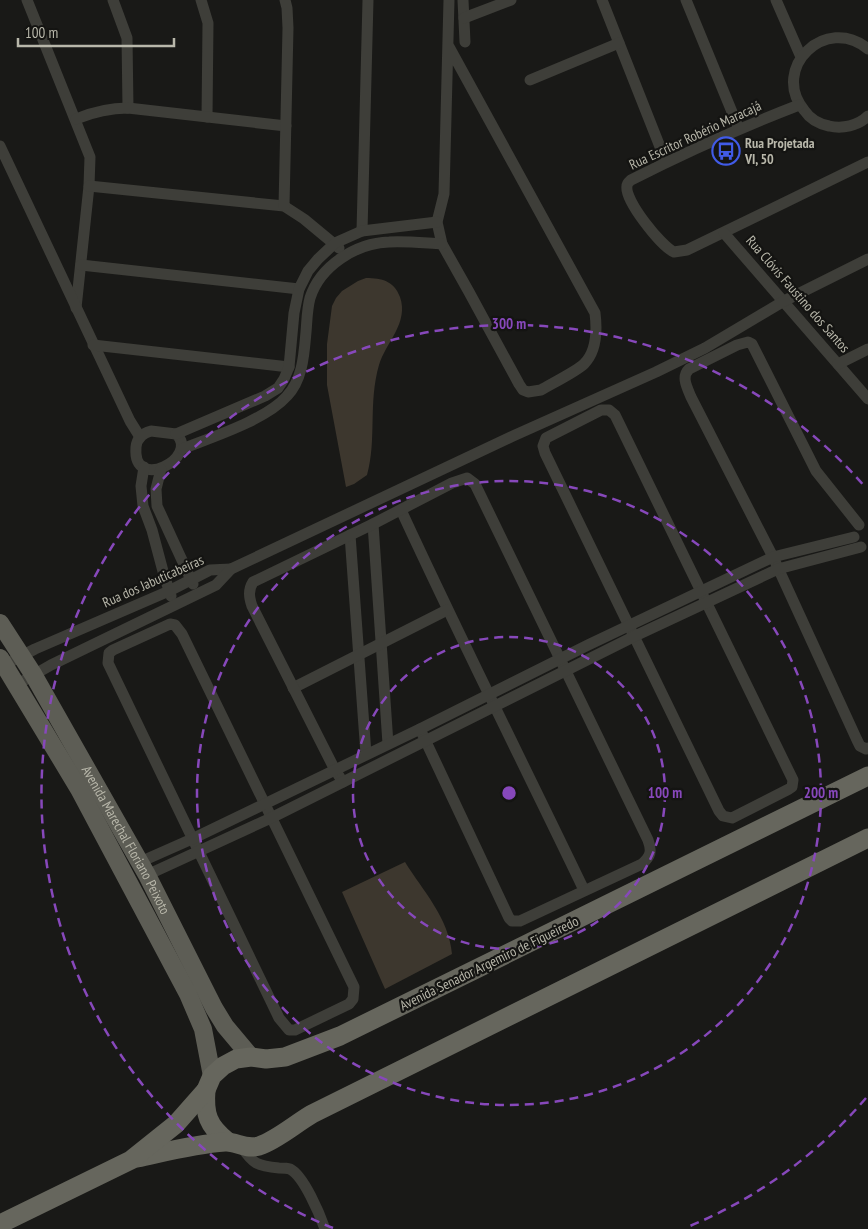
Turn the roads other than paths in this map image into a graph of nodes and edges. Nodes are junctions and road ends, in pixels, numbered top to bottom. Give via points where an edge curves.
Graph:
1 (27, 0) edge
2 (113, 0) edge
3 (201, 0) edge
4 (285, 0) edge
5 (368, 0) edge
6 (449, 0) edge
7 (463, 0) edge
8 (512, 0) edge
9 (602, 0) edge
10 (686, 0) edge
11 (776, 0) edge
12 (464, 18) junction
13 (465, 42) dead end
14 (619, 43) junction
15 (448, 45) junction
16 (868, 49) edge
17 (801, 57) junction
18 (530, 80) dead end
19 (799, 104) junction
20 (128, 108) junction
21 (868, 116) edge
22 (208, 117) junction
23 (76, 119) junction
24 (286, 126) junction
25 (739, 128) junction
26 (0, 146) edge
27 (666, 162) junction
28 (868, 162) edge
29 (89, 186) junction
30 (284, 206) junction
31 (437, 222) junction
32 (362, 231) junction
33 (724, 233) junction
34 (335, 243) junction
35 (442, 244) junction
36 (346, 254) junction
37 (868, 259) edge
38 (81, 265) junction
39 (299, 289) junction
40 (784, 301) junction
41 (76, 308) junction
42 (93, 345) junction
43 (868, 349) edge
44 (838, 364) junction
45 (289, 367) junction
46 (868, 399) edge
47 (176, 434) junction
48 (140, 437) junction
49 (182, 449) junction
50 (144, 467) junction
51 (161, 469) junction
52 (401, 510) junction
53 (864, 523) edge
54 (373, 524) junction
55 (350, 536) junction
56 (854, 537) junction
57 (865, 548) edge
58 (773, 556) junction
59 (778, 568) junction
60 (231, 569) junction
61 (191, 578) junction
62 (168, 591) junction
63 (701, 592) junction
64 (198, 594) junction
65 (706, 603) junction
66 (175, 605) junction
67 (447, 610) junction
68 (0, 623) edge
69 (632, 631) junction
70 (381, 644) junction
71 (359, 655) junction
72 (21, 656) junction
73 (559, 659) junction
74 (2, 661) edge
75 (565, 671) junction
76 (33, 674) junction
77 (16, 685) junction
78 (293, 688) junction
79 (490, 694) junction
80 (495, 707) junction
81 (62, 727) junction
82 (420, 729) junction
83 (49, 739) junction
84 (425, 741) junction
85 (388, 744) junction
86 (868, 748) edge
87 (366, 754) junction
88 (335, 770) junction
89 (868, 776) edge
90 (343, 782) junction
91 (264, 804) junction
92 (271, 818) junction
93 (868, 838) edge
94 (192, 839) junction
95 (198, 850) junction
96 (143, 868) junction
97 (584, 890) junction
98 (163, 908) junction
99 (146, 915) junction
100 (251, 1057) junction
101 (209, 1083) junction
102 (234, 1144) junction
103 (131, 1160) junction
104 (0, 1224) edge
105 (326, 1229) edge

1 - 23 street
2 - 20 street via 128,38
3 - 22 street via 208,23
4 - 24 street via 288,8
5 - 32 street
6 - 15 street
7 - 12 street
8 - 12 street
9 - 14 street
10 - 25 street
11 - 17 street
12 - 13 street
14 - 18 street
14 - 27 street
15 - 31 street via 444,194
15 - 35 street via 595,313 596,338 584,365 541,390 523,390
16 - 17 street via 849,38 836,37 822,40
17 - 19 street via 793,80
19 - 21 street via 809,116 836,128 852,126
19 - 25 street, Rua Escritor Robério Maracajá
20 - 22 street
20 - 23 street via 94,112
22 - 24 street
23 - 29 street via 90,158
24 - 30 street
25 - 27 street, Rua Escritor Robério Maracajá
26 - 41 street
27 - 33 street, Rua Escritor Robério Maracajá via 631,180 626,188 639,213 662,243 674,252 687,250
28 - 33 street
29 - 30 street
29 - 38 street
30 - 34 street
31 - 32 street
31 - 35 street
32 - 34 street
33 - 40 street, Rua Clóvis Faustino dos Santos
34 - 36 street
34 - 39 street via 308,271
35 - 36 street via 387,242 366,245
36 - 49 street via 323,276 311,297 303,362 287,396 252,420
37 - 40 street
38 - 39 street
38 - 41 street
39 - 45 street
40 - 44 street, Rua Clóvis Faustino dos Santos
40 - 60 street via 656,372
41 - 42 street
42 - 45 street
42 - 48 street
43 - 44 street
44 - 46 street, Rua Clóvis Faustino dos Santos
45 - 47 street via 278,388 265,396
47 - 48 street via 151,431
47 - 49 street via 182,441
48 - 50 street via 136,443 137,458
49 - 51 street
50 - 51 street
50 - 62 street via 141,486 143,506
51 - 61 street via 156,489 157,506
52 - 54 street
52 - 67 street
52 - 73 street via 462,479 470,479
53 - 56 street via 856,528
53 - 58 street via 816,471 752,344 737,345 688,368 684,378
54 - 55 street
54 - 70 street
55 - 71 street
55 - 78 street via 252,582 250,587 252,606
56 - 57 street
56 - 58 street
57 - 59 street
58 - 59 street
58 - 63 street
59 - 65 street
59 - 86 street via 857,740 860,746
60 - 61 street, Rua dos Jabuticabeiras via 210,570
60 - 64 street, Rua dos Jabuticabeiras via 216,584
61 - 62 street, Rua dos Jabuticabeiras
61 - 64 street
62 - 66 street
62 - 72 street, Rua dos Jabuticabeiras
63 - 65 street
63 - 69 street
63 - 69 street via 609,410 601,410 546,438 545,453
64 - 66 street, Rua dos Jabuticabeiras
65 - 69 street
65 - 69 street via 793,780 789,789 738,816 727,818 718,811
66 - 76 street, Rua dos Jabuticabeiras
67 - 70 street
67 - 79 street
68 - 72 main road, Avenida Marechal Floriano Peixoto
69 - 73 street
69 - 75 street
70 - 71 street
70 - 85 street
71 - 78 street
71 - 87 street
72 - 74 street, Rua dos Jabuticabeiras
72 - 76 main road, Avenida Marechal Floriano Peixoto
73 - 75 street
73 - 79 street
74 - 77 main road, Avenida Marechal Floriano Peixoto
75 - 80 street
75 - 97 street via 651,847 651,853 642,864
76 - 77 street, Rua dos Jabuticabeiras
76 - 81 main road, Avenida Marechal Floriano Peixoto
77 - 83 main road, Avenida Marechal Floriano Peixoto
78 - 88 street
79 - 80 street
79 - 82 street
80 - 84 street
80 - 97 street
81 - 83 main road
81 - 96 main road, Avenida Marechal Floriano Peixoto
82 - 84 street
82 - 85 street
83 - 99 main road, Avenida Marechal Floriano Peixoto
84 - 90 street
84 - 97 street via 512,921 520,921
85 - 87 street
87 - 88 street
88 - 90 street
88 - 91 street
89 - 100 highway, Avenida Senador Argemiro de Figueiredo via 340,1036 285,1057
90 - 92 street
91 - 92 street
91 - 94 street
91 - 94 street via 178,628 166,625 113,650 108,657 111,670
92 - 95 street
92 - 95 street via 354,987 353,1000 349,1004 302,1028 289,1030 279,1018
93 - 102 highway, Avenida Senador Argemiro de Figueiredo via 312,1114 269,1142 255,1147
94 - 95 street
94 - 96 street
95 - 96 street
96 - 98 main road, Avenida Marechal Floriano Peixoto
98 - 99 main road
98 - 100 main road, Avenida Marechal Floriano Peixoto via 224,1026
99 - 101 main road, Avenida Marechal Floriano Peixoto via 203,1029
100 - 101 highway, Avenida Senador Argemiro de Figueiredo via 236,1059 223,1066
101 - 102 highway via 204,1105 208,1120 216,1132
101 - 103 highway, Avenida Senador Argemiro de Figueiredo via 176,1124
102 - 103 highway, Avenida Senador Argemiro de Figueiredo via 166,1151
102 - 105 street via 261,1166 287,1168 294,1172 308,1191
103 - 104 highway, Avenida Senador Argemiro de Figueiredo

